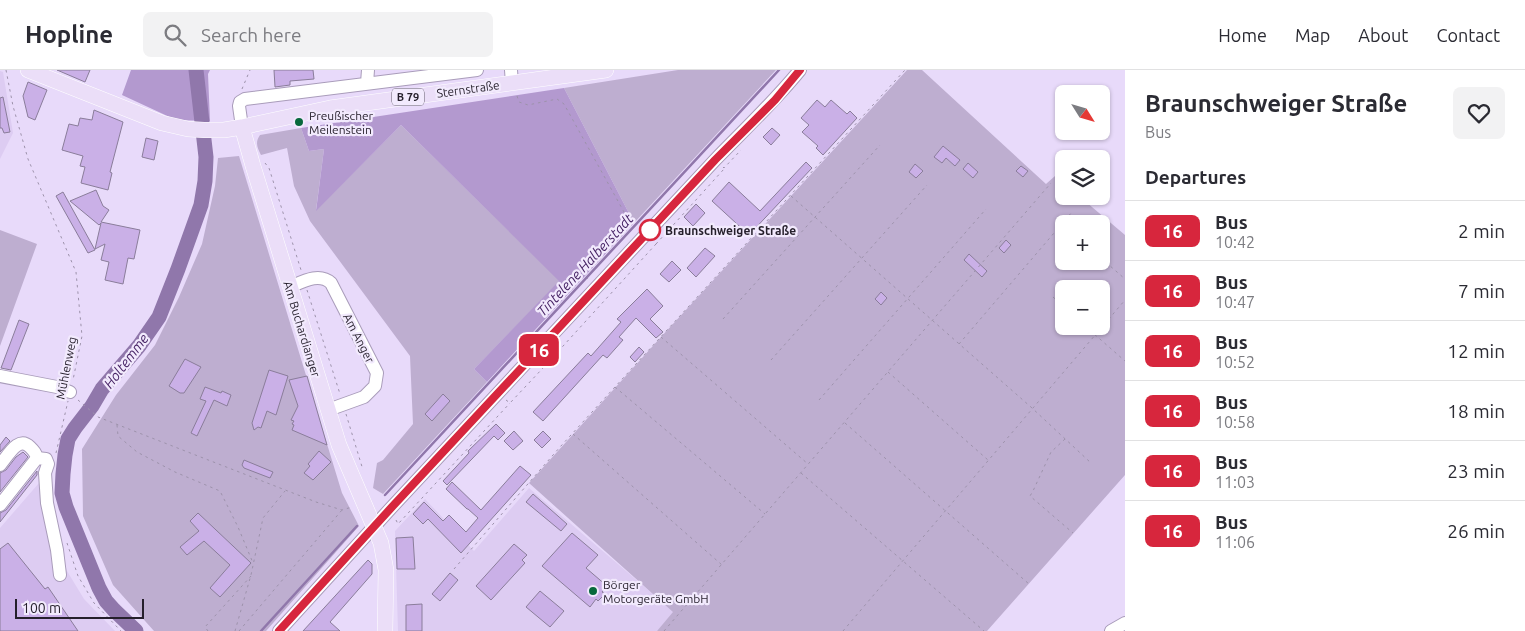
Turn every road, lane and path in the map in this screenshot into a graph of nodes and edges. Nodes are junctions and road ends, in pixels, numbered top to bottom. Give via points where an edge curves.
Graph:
1 (6, 70) edge
2 (28, 70) edge
3 (250, 70) edge
4 (368, 70) edge
5 (477, 70) edge
6 (606, 70) edge
7 (800, 70) edge
8 (905, 70) edge
9 (512, 76) edge
10 (367, 84) junction
11 (240, 102) junction
12 (242, 127) junction
13 (880, 145) dead end
14 (264, 162) dead end
15 (724, 168) dead end
16 (1051, 183) dead end
17 (927, 185) dead end
18 (790, 196) junction
19 (986, 209) dead end
20 (1072, 212) dead end
21 (815, 218) junction
22 (861, 258) junction
23 (1110, 266) edge
24 (584, 275) dead end
25 (1125, 279) edge
26 (305, 282) junction
27 (290, 287) junction
28 (908, 299) junction
29 (1125, 300) edge
30 (1110, 318) edge
31 (723, 319) dead end
32 (932, 321) junction
33 (1095, 335) joint
34 (661, 337) junction
35 (959, 344) junction
36 (533, 356) junction
37 (771, 360) dead end
38 (1125, 361) edge
39 (544, 367) junction
40 (888, 372) junction
41 (0, 376) edge
42 (615, 387) junction
43 (500, 393) junction
44 (72, 394) junction
45 (819, 400) dead end
46 (510, 403) junction
47 (343, 405) junction
48 (1032, 408) junction
49 (328, 410) junction
50 (845, 422) junction
51 (117, 425) junction
52 (572, 434) junction
53 (1065, 439) junction
54 (56, 455) dead end
55 (37, 458) junction
56 (988, 460) junction
57 (1091, 462) dead end
58 (808, 464) junction
59 (0, 465) edge
60 (801, 473) junction
61 (365, 476) dead end
62 (285, 491) junction
63 (364, 504) junction
64 (0, 505) edge
65 (391, 508) junction
66 (342, 510) junction
67 (945, 510) junction
68 (765, 514) junction
69 (375, 526) junction
70 (1073, 533) dead end
71 (67, 542) dead end
72 (903, 560) junction
73 (254, 563) junction
74 (722, 565) junction
75 (454, 569) dead end
76 (60, 575) dead end
77 (251, 575) junction
78 (1029, 584) dead end
79 (1125, 623) edge
80 (122, 631) edge
81 (208, 631) edge
82 (235, 631) edge
83 (239, 631) edge
84 (279, 631) edge
85 (385, 631) edge
86 (664, 631) edge
87 (842, 631) edge
88 (984, 631) edge
89 (1111, 631) edge

1 - 44 path, Mühlenweg via 28,159 76,272 82,336
2 - 12 main road, Sternstraße / B 79 via 171,126 219,130
3 - 11 path
4 - 10 street
5 - 10 street, Sternstraße
6 - 9 main road, Sternstraße / B 79
7 - 36 street
8 - 18 path
9 - 12 main road, Sternstraße / B 79
9 - 24 path via 519,102 528,106 557,100 564,104 629,221 628,227
10 - 11 street, Sternstraße
11 - 12 street
12 - 27 main road, Am Buchardianger
13 - 21 path
14 - 26 path via 269,168
15 - 39 path
16 - 32 path
17 - 22 path
18 - 21 path
18 - 34 path
19 - 28 path
20 - 35 path
21 - 22 path
21 - 31 path
22 - 28 path
22 - 37 path
23 - 25 path
26 - 27 street, Am Anger
26 - 47 path
26 - 47 street, Am Anger via 318,277 331,283 377,374 375,386 364,397
27 - 49 main road, Am Buchardianger
28 - 32 path
28 - 45 path
29 - 30 path
32 - 35 path
32 - 40 path
33 - 38 path
33 - 48 path
34 - 42 path
34 - 58 path
35 - 48 path
36 - 39 path
36 - 43 street
39 - 46 path
40 - 50 path
40 - 56 path
41 - 44 street via 57,387
42 - 52 path
42 - 68 path
43 - 46 path
43 - 65 street
44 - 51 path via 98,418
44 - 54 path, Mühlenweg
46 - 65 path via 398,524
47 - 49 street, Am Anger
47 - 61 path
48 - 53 path
48 - 56 path
49 - 63 main road, Am Buchardianger
50 - 58 path
50 - 67 path
51 - 62 path
51 - 73 path via 118,436 137,452 220,491
52 - 74 path
52 - 75 path
53 - 57 path
53 - 70 path via 1051,452 1030,496
55 - 59 street via 36,453 21,442
55 - 64 street
55 - 76 street via 46,459 48,464 47,503
56 - 67 path
58 - 60 path
60 - 68 path
60 - 72 path
62 - 66 path
62 - 73 path via 262,518
63 - 66 path
63 - 69 main road, Am Buchardianger
65 - 69 street
66 - 83 path
67 - 72 path
67 - 78 path
68 - 74 path
69 - 84 street
69 - 85 main road, Am Buchardianger via 385,562
71 - 80 path via 78,576 94,603
72 - 87 path
72 - 88 path
73 - 77 path
74 - 86 path
77 - 81 path via 205,627
77 - 82 path
79 - 89 street

